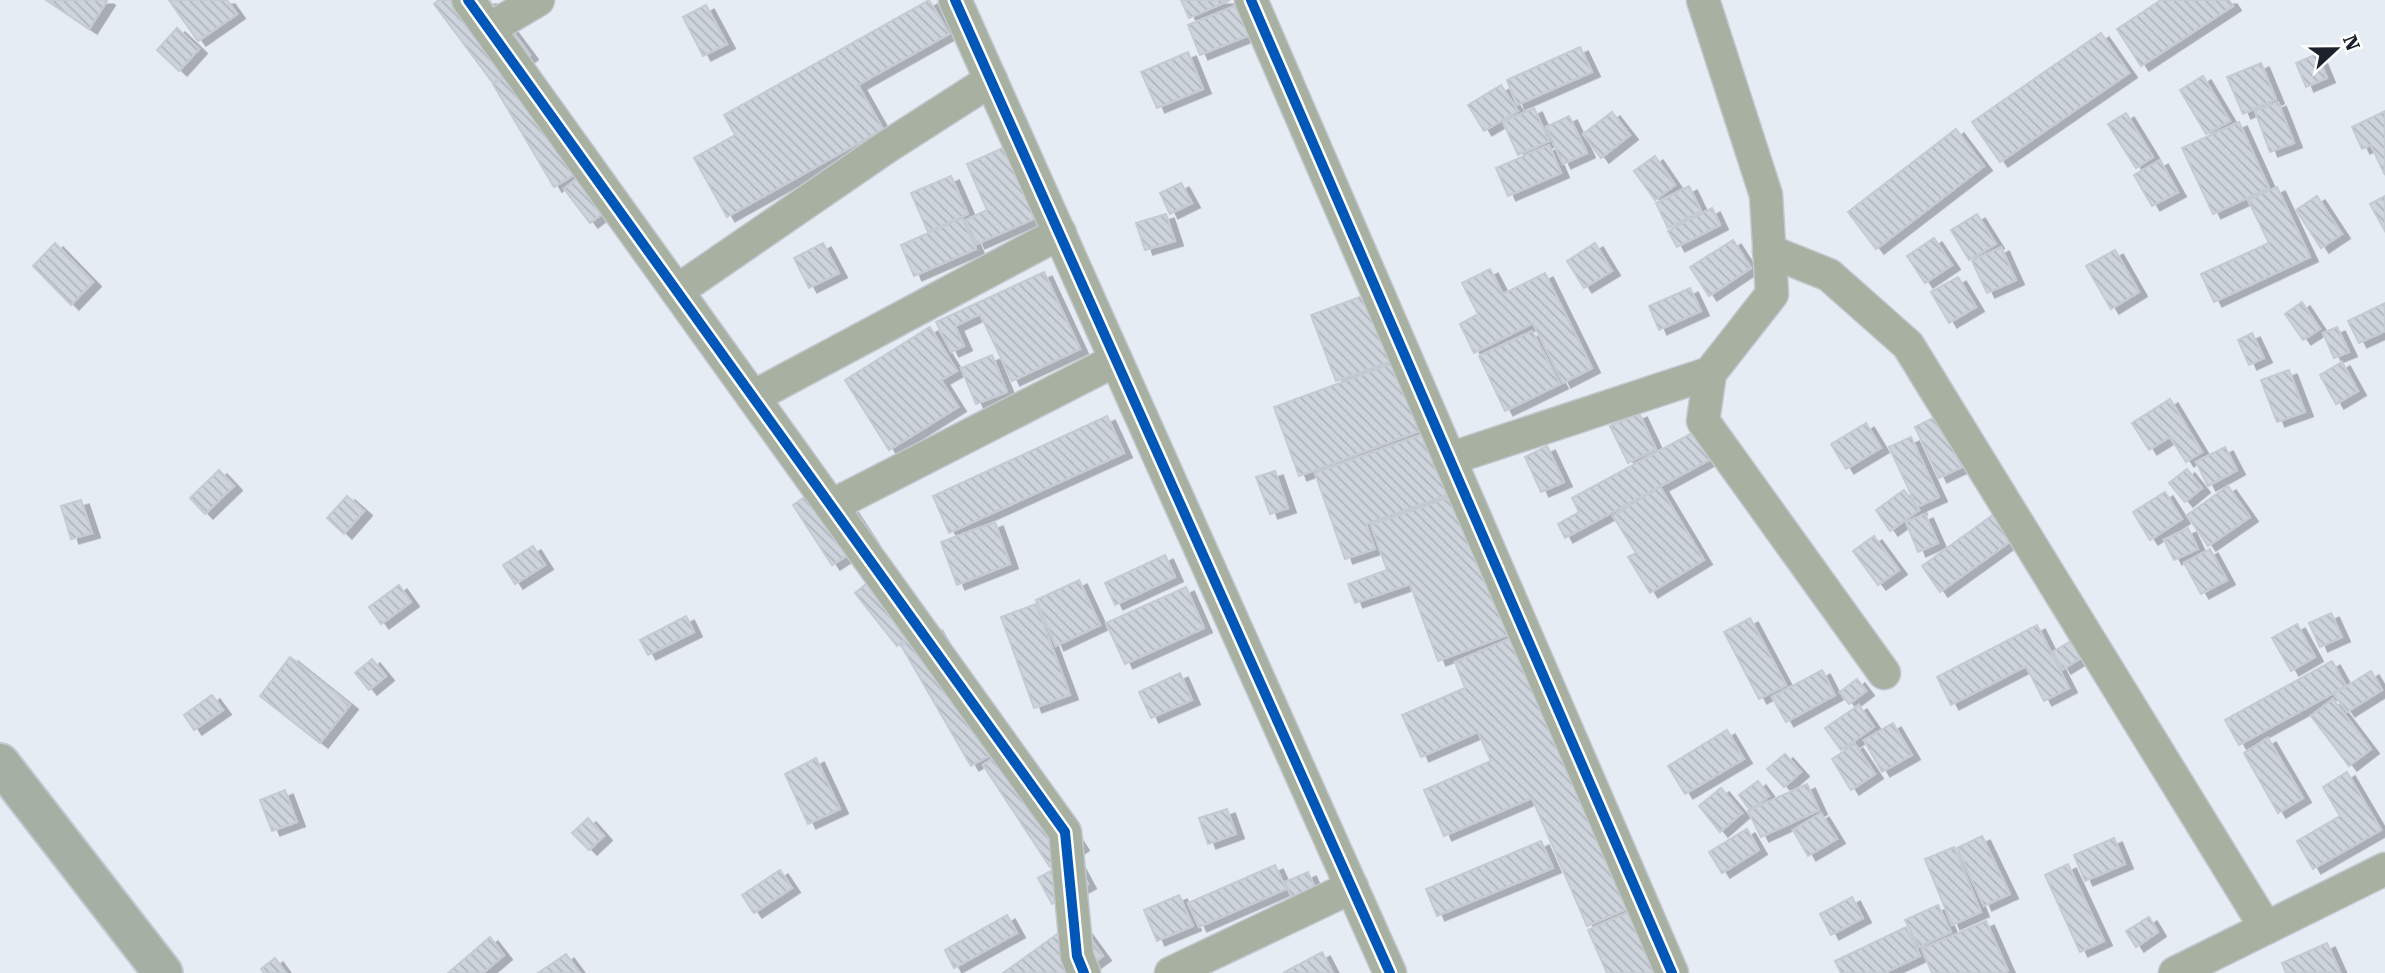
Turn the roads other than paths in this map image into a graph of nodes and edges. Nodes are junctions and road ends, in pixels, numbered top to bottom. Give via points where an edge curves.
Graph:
1 (468, 0) edge
2 (538, 0) edge
3 (955, 0) edge
4 (1251, 0) edge
5 (1703, 0) edge
6 (489, 29) junction
7 (991, 80) junction
8 (1060, 233) junction
9 (1769, 251) junction
10 (677, 291) junction
11 (1116, 359) junction
12 (1710, 373) junction
13 (753, 397) junction
14 (1450, 459) junction
15 (831, 506) junction
16 (1884, 673) dead end
17 (0, 763) edge
18 (2385, 869) edge
19 (1352, 887) junction
20 (2266, 928) junction
21 (163, 973) edge
22 (1084, 973) edge
23 (1171, 973) edge
24 (1391, 973) edge
25 (1672, 973) edge
26 (2175, 973) edge

1 - 6 street
2 - 6 street
3 - 7 street
4 - 14 street
5 - 9 street via 1766,195
6 - 10 street
7 - 8 street
7 - 10 street
8 - 11 street
8 - 13 street
9 - 12 street via 1772,294
9 - 20 street via 1829,275 1908,345
10 - 13 street
11 - 15 street
11 - 19 street
12 - 14 street
12 - 16 street via 1703,421
13 - 15 street
14 - 25 street
15 - 22 street via 1065,832 1077,956
17 - 21 highway
18 - 20 street
19 - 23 street
19 - 24 street
20 - 26 street

